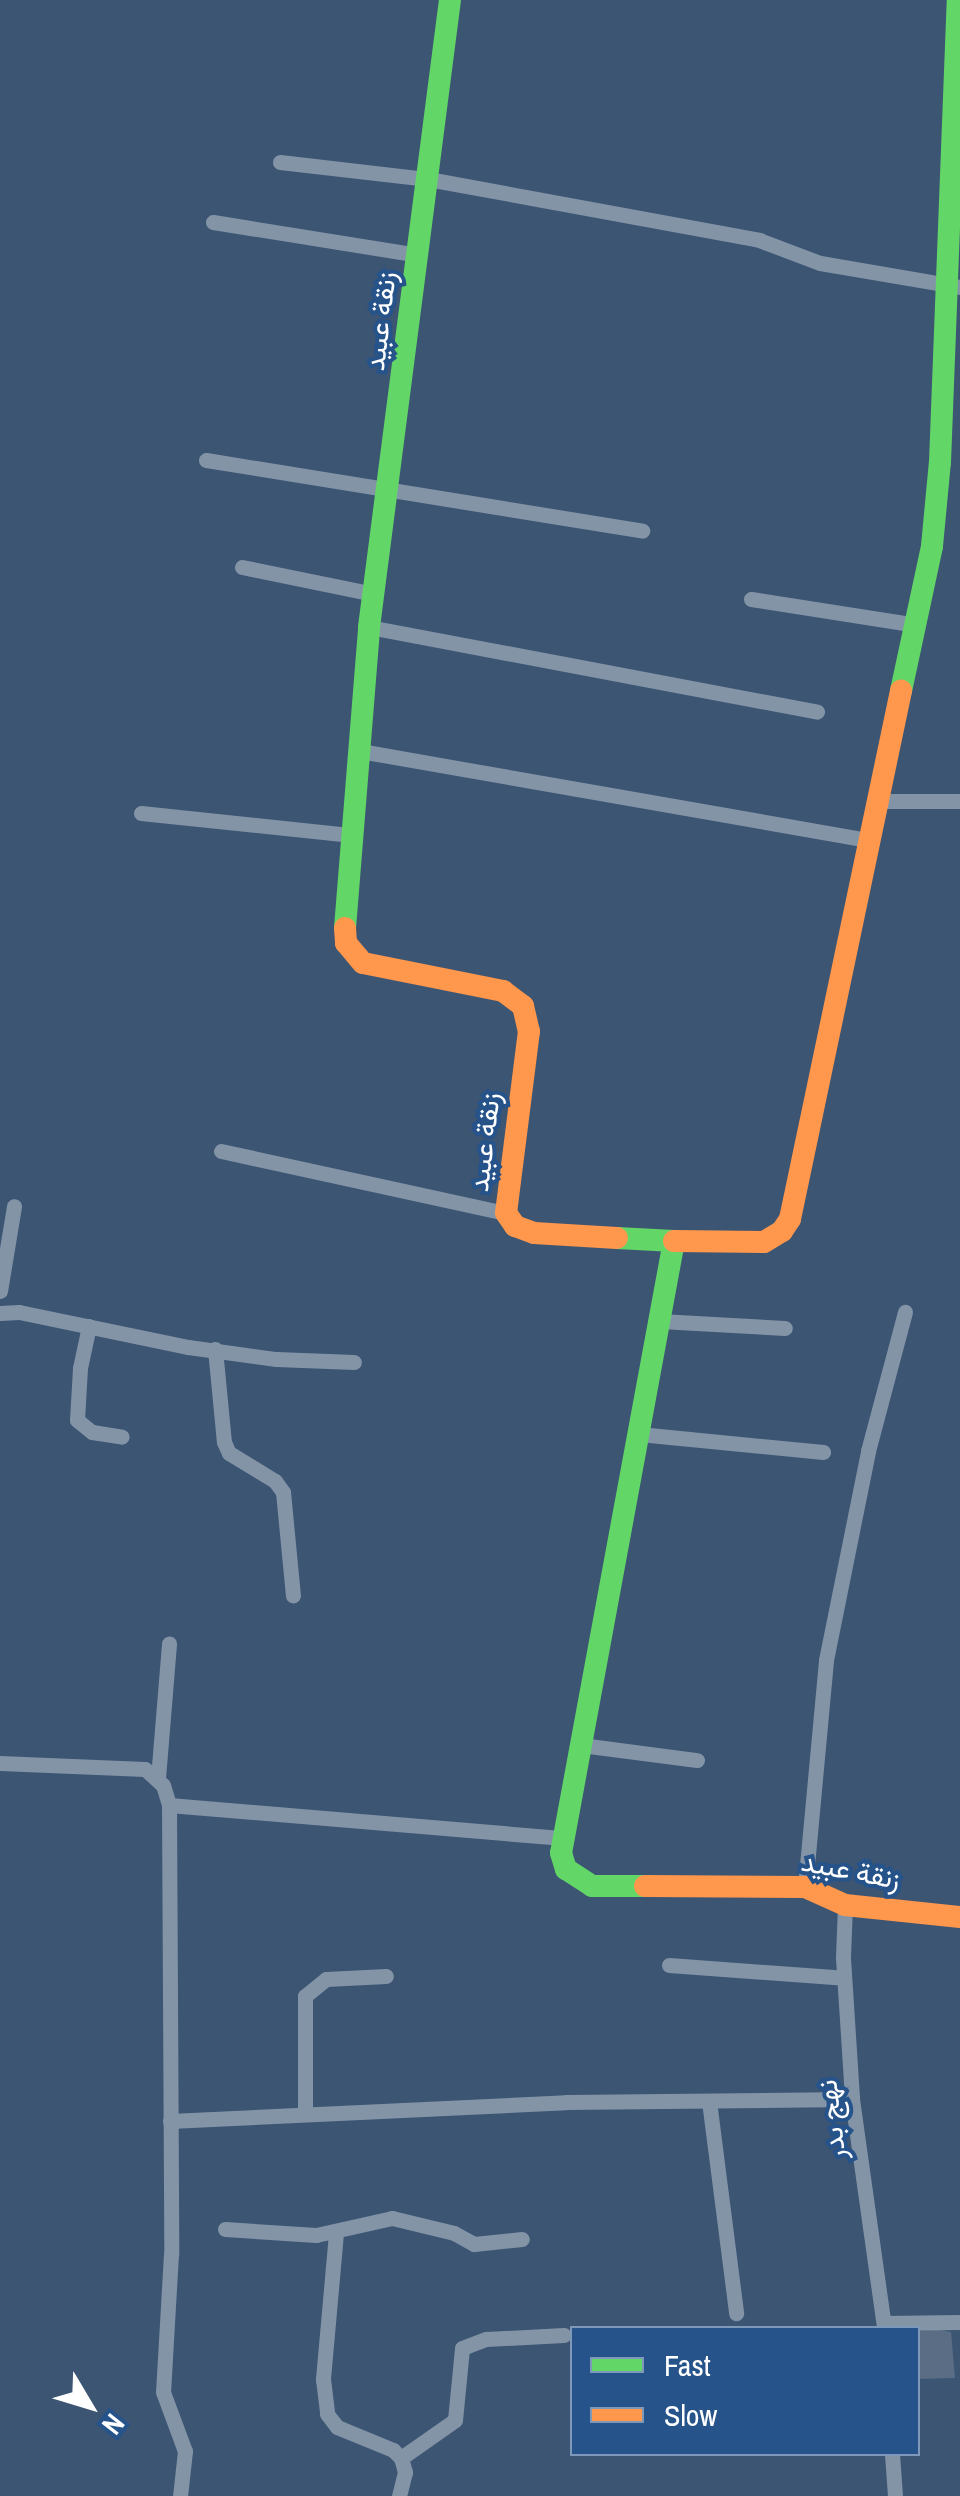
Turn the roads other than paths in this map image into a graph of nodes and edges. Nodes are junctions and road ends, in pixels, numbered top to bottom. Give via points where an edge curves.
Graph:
1 (450, 0) edge
2 (959, 14) edge
3 (280, 162) dead end
4 (428, 179) junction
5 (214, 222) dead end
6 (419, 254) junction
7 (952, 287) edge
8 (206, 460) dead end
9 (388, 486) junction
10 (642, 531) dead end
11 (242, 567) dead end
12 (373, 594) junction
13 (751, 599) dead end
14 (918, 625) junction
15 (369, 626) junction
16 (817, 712) dead end
17 (360, 751) junction
18 (960, 801) edge
19 (876, 802) junction
20 (141, 812) dead end
21 (352, 835) junction
22 (868, 840) junction
23 (222, 1152) dead end
24 (14, 1206) dead end
25 (506, 1213) junction
26 (674, 1241) junction
27 (0, 1291) edge
28 (905, 1312) dead end
29 (0, 1313) edge
30 (660, 1321) junction
31 (89, 1326) junction
32 (785, 1328) dead end
33 (215, 1349) junction
34 (354, 1362) dead end
35 (639, 1434) junction
36 (122, 1437) dead end
37 (823, 1452) dead end
38 (293, 1596) dead end
39 (169, 1643) dead end
40 (581, 1745) junction
41 (697, 1760) dead end
42 (0, 1763) edge
43 (158, 1778) junction
44 (169, 1806) junction
45 (562, 1838) junction
46 (805, 1887) junction
47 (845, 1905) junction
48 (960, 1917) edge
49 (668, 1964) dead end
50 (386, 1976) dead end
51 (844, 1978) junction
52 (852, 2099) junction
53 (709, 2101) junction
54 (305, 2113) junction
55 (170, 2121) junction
56 (224, 2229) dead end
57 (336, 2233) junction
58 (522, 2239) dead end
59 (736, 2314) dead end
60 (960, 2322) edge
61 (884, 2326) edge
62 (564, 2336) dead end
63 (892, 2456) edge
64 (401, 2458) junction
65 (180, 2496) edge
66 (399, 2496) edge
67 (895, 2496) edge

1 - 4 street, زنقة عبيد
2 - 7 street, زنقة عبيد
3 - 4 street
4 - 6 street, زنقة عبيد
4 - 7 street via 759,240 820,262
5 - 6 street
6 - 9 street, زنقة عبيد
7 - 14 street, زنقة عبيد via 938,497
8 - 9 street
9 - 10 street
9 - 12 street, زنقة عبيد
11 - 12 street
12 - 15 street, زنقة عبيد
13 - 14 street
14 - 19 street, زنقة عبيد
15 - 16 street
15 - 17 street, زنقة عبيد
17 - 21 street, زنقة عبيد
17 - 22 street
18 - 19 street
19 - 22 street, زنقة عبيد
20 - 21 street
21 - 25 street, زنقة عبيد via 344,918 352,954 377,967 503,992 517,998 528,1015
22 - 26 street, زنقة عبيد via 790,1219 764,1242
23 - 25 street
24 - 27 street
25 - 26 street, زنقة عبيد via 534,1234
26 - 30 street
28 - 46 street via 868,1451 826,1660
29 - 31 street
30 - 32 street
30 - 35 street
31 - 33 street
31 - 36 street via 78,1420 92,1432
33 - 34 street
33 - 38 street via 229,1453 283,1492
35 - 37 street
35 - 40 street
39 - 43 street
40 - 41 street
40 - 45 street
42 - 43 street via 138,1768
43 - 44 street
44 - 45 street
44 - 55 street
45 - 46 street, زنقة عبيد via 566,1869 592,1886
46 - 47 street, زنقة عبيد
47 - 48 street, زنقة عبيد
47 - 51 street, نهج بدر
49 - 51 street
50 - 54 street via 326,1979 305,1996
51 - 52 street, نهج بدر
52 - 53 street
52 - 61 street, نهج بدر
53 - 54 street
53 - 59 street
54 - 55 street
55 - 65 street via 164,2392 182,2434
56 - 57 street
57 - 58 street via 392,2218 474,2244
57 - 64 street via 323,2380 327,2414
60 - 61 street
62 - 64 street via 486,2339 462,2348 454,2420
63 - 67 street
64 - 66 street

